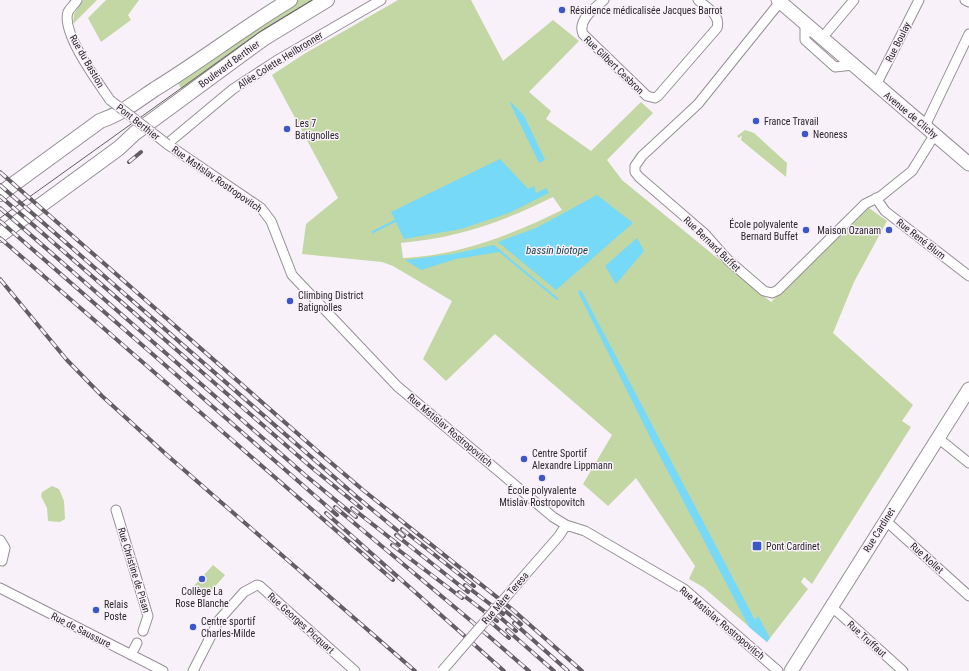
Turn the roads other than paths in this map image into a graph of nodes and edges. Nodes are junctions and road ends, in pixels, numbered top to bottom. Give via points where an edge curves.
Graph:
1 (78, 0) edge
2 (290, 0) edge
3 (327, 0) edge
4 (381, 0) edge
5 (604, 0) edge
6 (698, 0) edge
7 (854, 0) edge
8 (919, 0) edge
9 (965, 0) edge
10 (779, 1) edge
11 (969, 2) edge
12 (805, 23) junction
13 (969, 34) edge
14 (822, 38) junction
15 (853, 65) junction
16 (876, 85) junction
17 (109, 98) joint
18 (115, 116) junction
19 (930, 130) junction
20 (135, 133) junction
21 (167, 144) junction
22 (969, 164) edge
23 (0, 194) edge
24 (876, 198) junction
25 (0, 205) edge
26 (0, 224) edge
27 (0, 235) edge
28 (969, 276) edge
29 (969, 389) edge
30 (938, 438) junction
31 (969, 463) edge
32 (116, 510) dead end
33 (885, 520) junction
34 (566, 525) junction
35 (0, 540) edge
36 (2, 561) dead end
37 (0, 588) edge
38 (969, 596) edge
39 (831, 607) junction
40 (143, 631) dead end
41 (137, 643) dead end
42 (131, 655) junction
43 (163, 671) edge
44 (193, 671) edge
45 (355, 671) edge
46 (442, 671) edge
47 (778, 671) edge
48 (791, 671) edge
49 (903, 671) edge

1 - 17 street, Rue du Bastion via 68,12 67,22 71,37
2 - 18 main road, Boulevard Berthier
3 - 20 main road, Boulevard Berthier via 262,39
4 - 21 street, Allée Colette Heilbronner via 233,89
5 - 6 street, Rue Gilbert Cesbron via 585,19 581,28 583,34 647,96 655,98 717,28 715,14
7 - 14 street
8 - 16 street, Rue Boulay
9 - 11 street
10 - 12 main road, Avenue de Clichy
10 - 24 street, Rue Bernard Buffet via 698,104 639,159 635,172 704,234 728,260 764,291 772,293 865,204
12 - 14 main road, Avenue de Clichy
12 - 15 street via 805,40 820,54 835,67
13 - 19 street, Rue Bernard Buffet
14 - 15 main road, Avenue de Clichy
15 - 16 main road, Avenue de Clichy
16 - 19 main road, Avenue de Clichy
17 - 21 street, Pont Berthier, bridge
18 - 23 main road, Boulevard Berthier via 100,121
18 - 25 main road, Boulevard Berthier via 106,128
19 - 22 main road, Avenue de Clichy
19 - 24 street, Rue Bernard Buffet via 912,171
20 - 26 main road, Boulevard Berthier via 115,141
20 - 27 main road, Boulevard Berthier via 119,148
21 - 34 street, Rue Mstislav Rostropovitch via 261,208 271,221 292,275 398,386 553,517
24 - 28 street, Rue René Blum via 885,211
29 - 30 main road, Rue Cardinet
30 - 31 street
30 - 33 main road, Rue Cardinet
32 - 40 street, Rue Christine de Pisan via 148,616
33 - 38 street, Rue Nollet
33 - 39 main road, Rue Cardinet
34 - 46 street, Rue Mère Teresa, bridge
34 - 47 street, Rue Mstislav Rostropovitch via 585,532 684,589
35 - 36 street via 5,548
37 - 42 street, Rue de Saussure
39 - 48 main road, Rue Cardinet
39 - 49 street, Rue Truffaut
41 - 42 street
42 - 43 street, Rue de Saussure
44 - 45 street, Rue Georges Picquart via 219,620 244,592 257,585

